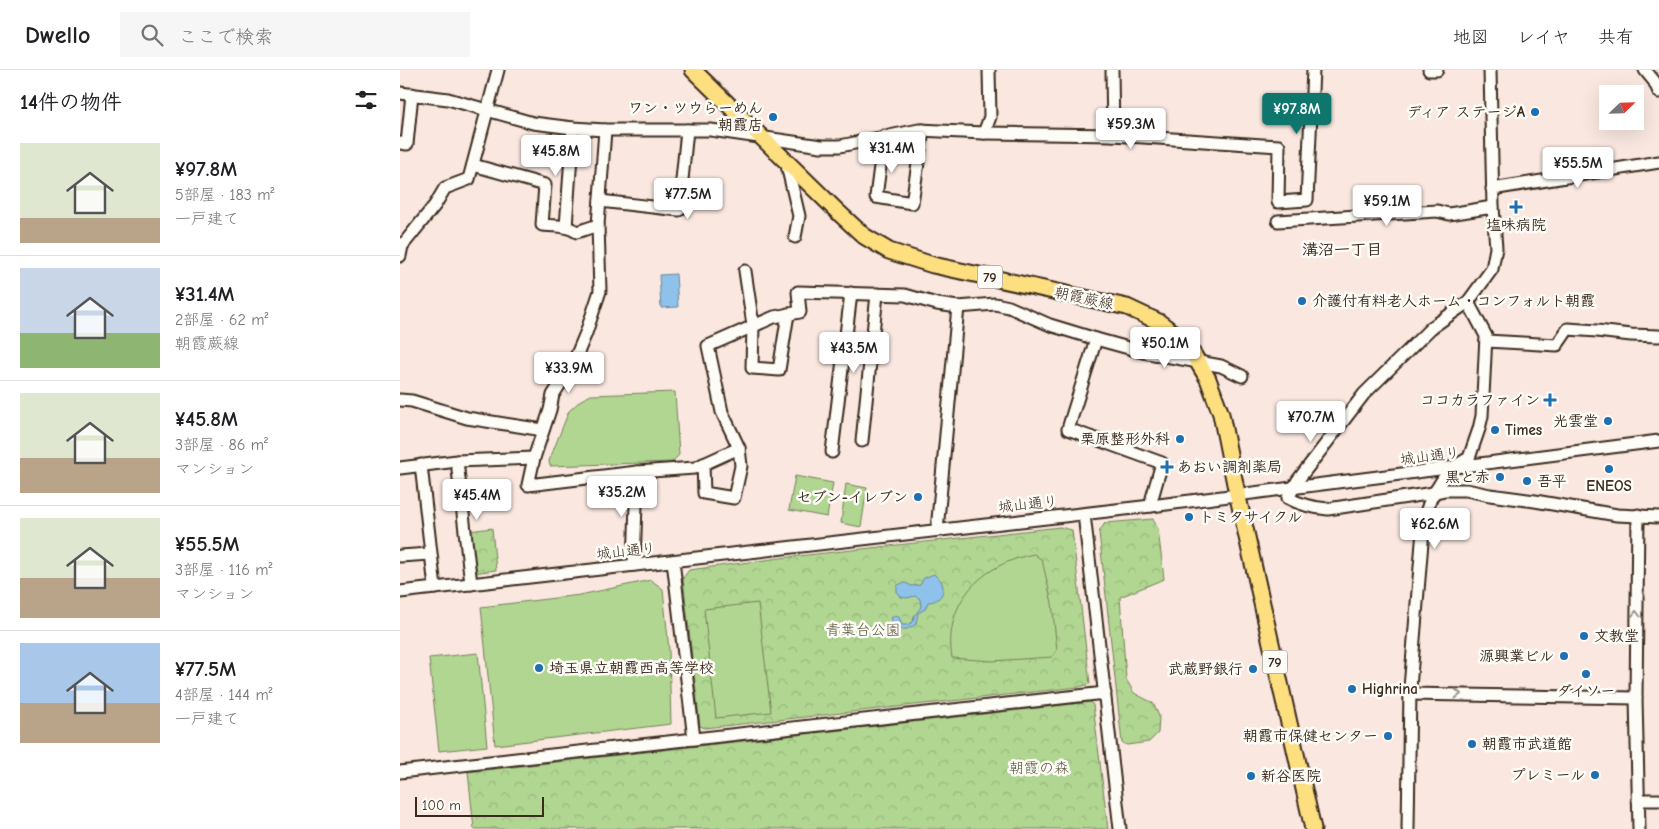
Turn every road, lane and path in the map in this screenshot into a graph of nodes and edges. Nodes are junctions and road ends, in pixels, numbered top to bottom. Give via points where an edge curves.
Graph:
1 (498, 70) edge
2 (693, 70) edge
3 (989, 70) edge
4 (1112, 70) edge
5 (1313, 70) edge
6 (1429, 70) edge
7 (1437, 70) edge
8 (1490, 70) edge
9 (1645, 70) edge
10 (1659, 92) edge
11 (400, 93) edge
12 (412, 94) junction
13 (488, 109) junction
14 (573, 128) junction
15 (605, 130) junction
16 (687, 130) junction
17 (923, 130) junction
18 (984, 133) junction
19 (884, 136) junction
20 (1113, 136) junction
21 (764, 138) junction
22 (400, 143) edge
23 (785, 159) junction
24 (1659, 162) edge
25 (473, 165) junction
26 (1492, 189) junction
27 (600, 201) junction
28 (1493, 207) junction
29 (1278, 222) dead end
30 (598, 224) junction
31 (566, 227) junction
32 (795, 237) dead end
33 (400, 256) edge
34 (745, 271) dead end
35 (850, 293) junction
36 (877, 294) junction
37 (1468, 302) junction
38 (958, 307) junction
39 (788, 314) junction
40 (753, 325) junction
41 (1659, 336) edge
42 (1096, 339) junction
43 (1486, 341) junction
44 (1199, 362) junction
45 (1242, 376) dead end
46 (400, 400) edge
47 (543, 430) junction
48 (862, 441) dead end
49 (1659, 441) edge
50 (739, 448) junction
51 (832, 452) dead end
52 (534, 458) junction
53 (457, 461) junction
54 (703, 464) junction
55 (421, 466) junction
56 (400, 468) edge
57 (1452, 468) junction
58 (637, 472) junction
59 (1292, 489) junction
60 (1435, 492) junction
61 (1237, 495) junction
62 (1151, 506) junction
63 (1084, 514) junction
64 (1638, 515) junction
65 (1659, 517) edge
66 (937, 530) junction
67 (430, 554) junction
68 (400, 556) edge
69 (673, 561) junction
70 (634, 565) junction
71 (471, 584) junction
72 (435, 588) junction
73 (400, 592) edge
74 (1105, 693) junction
75 (1409, 694) junction
76 (1636, 698) junction
77 (694, 739) junction
78 (400, 772) edge
79 (1638, 800) junction
80 (1659, 800) edge
81 (1120, 829) edge
82 (1313, 829) edge
83 (1408, 829) edge
84 (1639, 829) edge

1 - 13 street
2 - 21 main road, 朝霞蕨線 / 79
3 - 18 street via 990,117
4 - 20 street
5 - 20 street via 1307,200 1278,202 1279,146
6 - 7 street
8 - 26 street
9 - 10 street
11 - 12 street
12 - 13 street
12 - 22 street via 407,144
13 - 14 street via 533,123
13 - 25 street
14 - 15 street
14 - 31 street
15 - 16 street
15 - 27 street
16 - 21 street
16 - 27 street via 679,210
17 - 18 street
17 - 19 street
17 - 19 street via 912,203 876,197
18 - 20 street
19 - 21 street via 840,146
21 - 23 main road, 朝霞蕨線 / 79
23 - 32 street via 800,216
23 - 44 main road, 朝霞蕨線 / 79 via 864,236 889,252 933,265 1127,307 1149,316 1171,331
24 - 26 street
25 - 31 street via 546,185 542,225
25 - 33 street via 469,179 445,188 436,205 402,246
26 - 28 street
27 - 30 street
28 - 29 street via 1449,214 1438,211
28 - 37 street via 1496,248 1492,269
30 - 31 street via 577,232
30 - 47 street via 600,291 583,341 553,395
34 - 40 street
35 - 36 street
35 - 39 street via 798,292 800,312
35 - 51 street
36 - 38 street via 905,295
36 - 48 street
37 - 43 street
37 - 59 street via 1431,328 1364,394
38 - 42 street via 995,304 1009,307 1050,325
38 - 66 street
39 - 40 street
39 - 40 street via 779,370 752,368
40 - 50 street via 708,346 722,412
41 - 43 street via 1568,329 1557,344
42 - 44 street
42 - 62 street via 1068,429 1162,463
43 - 57 street via 1478,437 1469,458
44 - 45 street via 1221,366
44 - 61 main road, 朝霞蕨線 / 79 via 1221,414
46 - 47 street via 412,400 467,418
47 - 52 street
49 - 57 street, 城山通り
50 - 54 street
50 - 54 street via 741,466 734,498 704,493
52 - 53 street
52 - 58 street via 528,485
53 - 55 street
53 - 71 street
54 - 58 street via 695,468
55 - 56 street
55 - 67 street
57 - 59 street, 城山通り
57 - 60 street
58 - 70 street
59 - 60 street via 1288,498 1316,509
59 - 61 street, 城山通り
60 - 64 street via 1466,490 1617,515
60 - 75 street via 1424,518
61 - 62 street, 城山通り
61 - 82 main road, 朝霞蕨線 / 79
62 - 63 street, 城山通り
63 - 66 street, 城山通り
63 - 74 street
64 - 65 street
76 -> 64 street
66 - 69 street, 城山通り
67 - 68 street
67 - 72 street
69 - 70 street, 城山通り
69 - 77 street
70 - 71 street, 城山通り
71 - 72 street, 城山通り
72 - 73 street, 城山通り
74 - 77 street
74 - 81 street
75 -> 76 street
75 - 83 street
76 - 79 street
77 - 78 street
79 - 80 street
79 - 84 street

